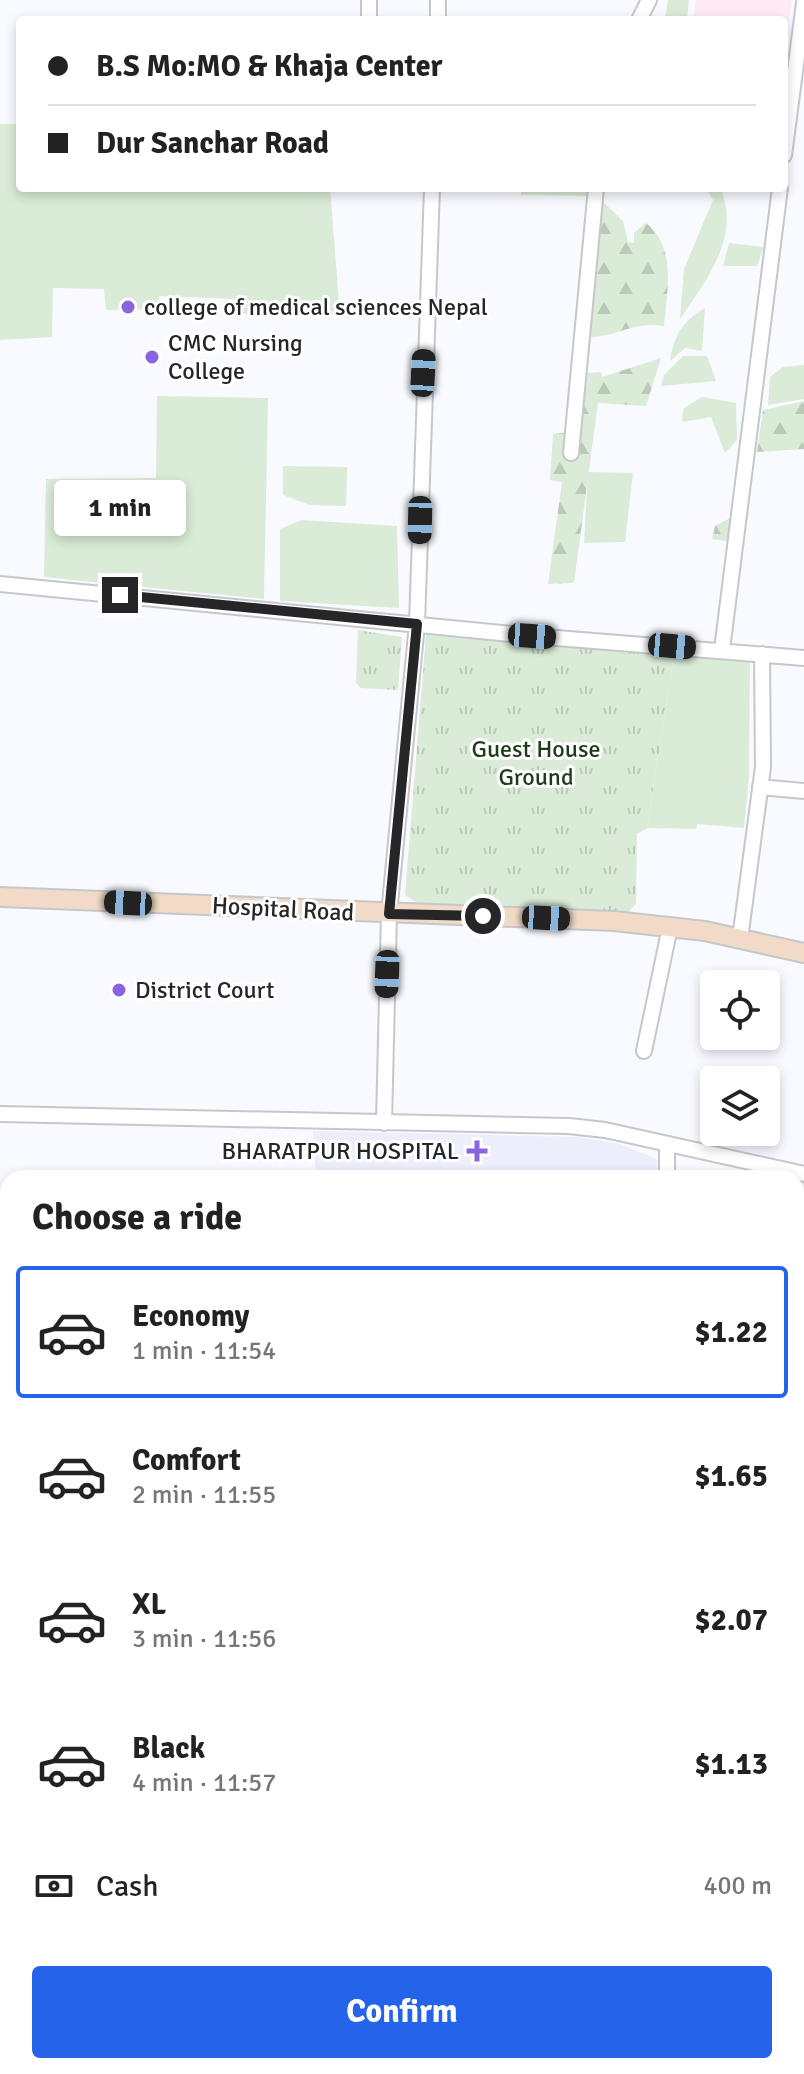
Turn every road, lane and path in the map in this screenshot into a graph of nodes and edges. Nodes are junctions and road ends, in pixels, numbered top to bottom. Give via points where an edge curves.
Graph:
1 (804, 3) edge
2 (788, 125) edge
3 (432, 192) edge
4 (596, 192) edge
5 (780, 192) edge
6 (571, 453) dead end
7 (0, 584) edge
8 (417, 624) junction
9 (722, 650) junction
10 (762, 654) junction
11 (804, 658) edge
12 (760, 787) junction
13 (804, 791) edge
14 (0, 897) edge
15 (389, 914) junction
16 (670, 927) junction
17 (740, 939) junction
18 (804, 953) edge
19 (644, 1051) dead end
20 (0, 1114) edge
21 (384, 1123) junction
22 (667, 1144) junction
23 (667, 1170) edge
24 (786, 1170) edge

1 - 2 street
3 - 8 street
4 - 6 street
5 - 9 street
7 - 8 street
8 - 9 street
8 - 15 street
9 - 10 street
10 - 11 street
10 - 12 street
12 - 13 street
12 - 17 street
14 - 15 street, Hospital Road
15 - 16 street, Hospital Road
15 - 21 street
16 - 17 street, Hospital Road
16 - 19 street
17 - 18 street, Hospital Road
20 - 21 street
21 - 22 street via 569,1126
22 - 23 street
22 - 24 street

